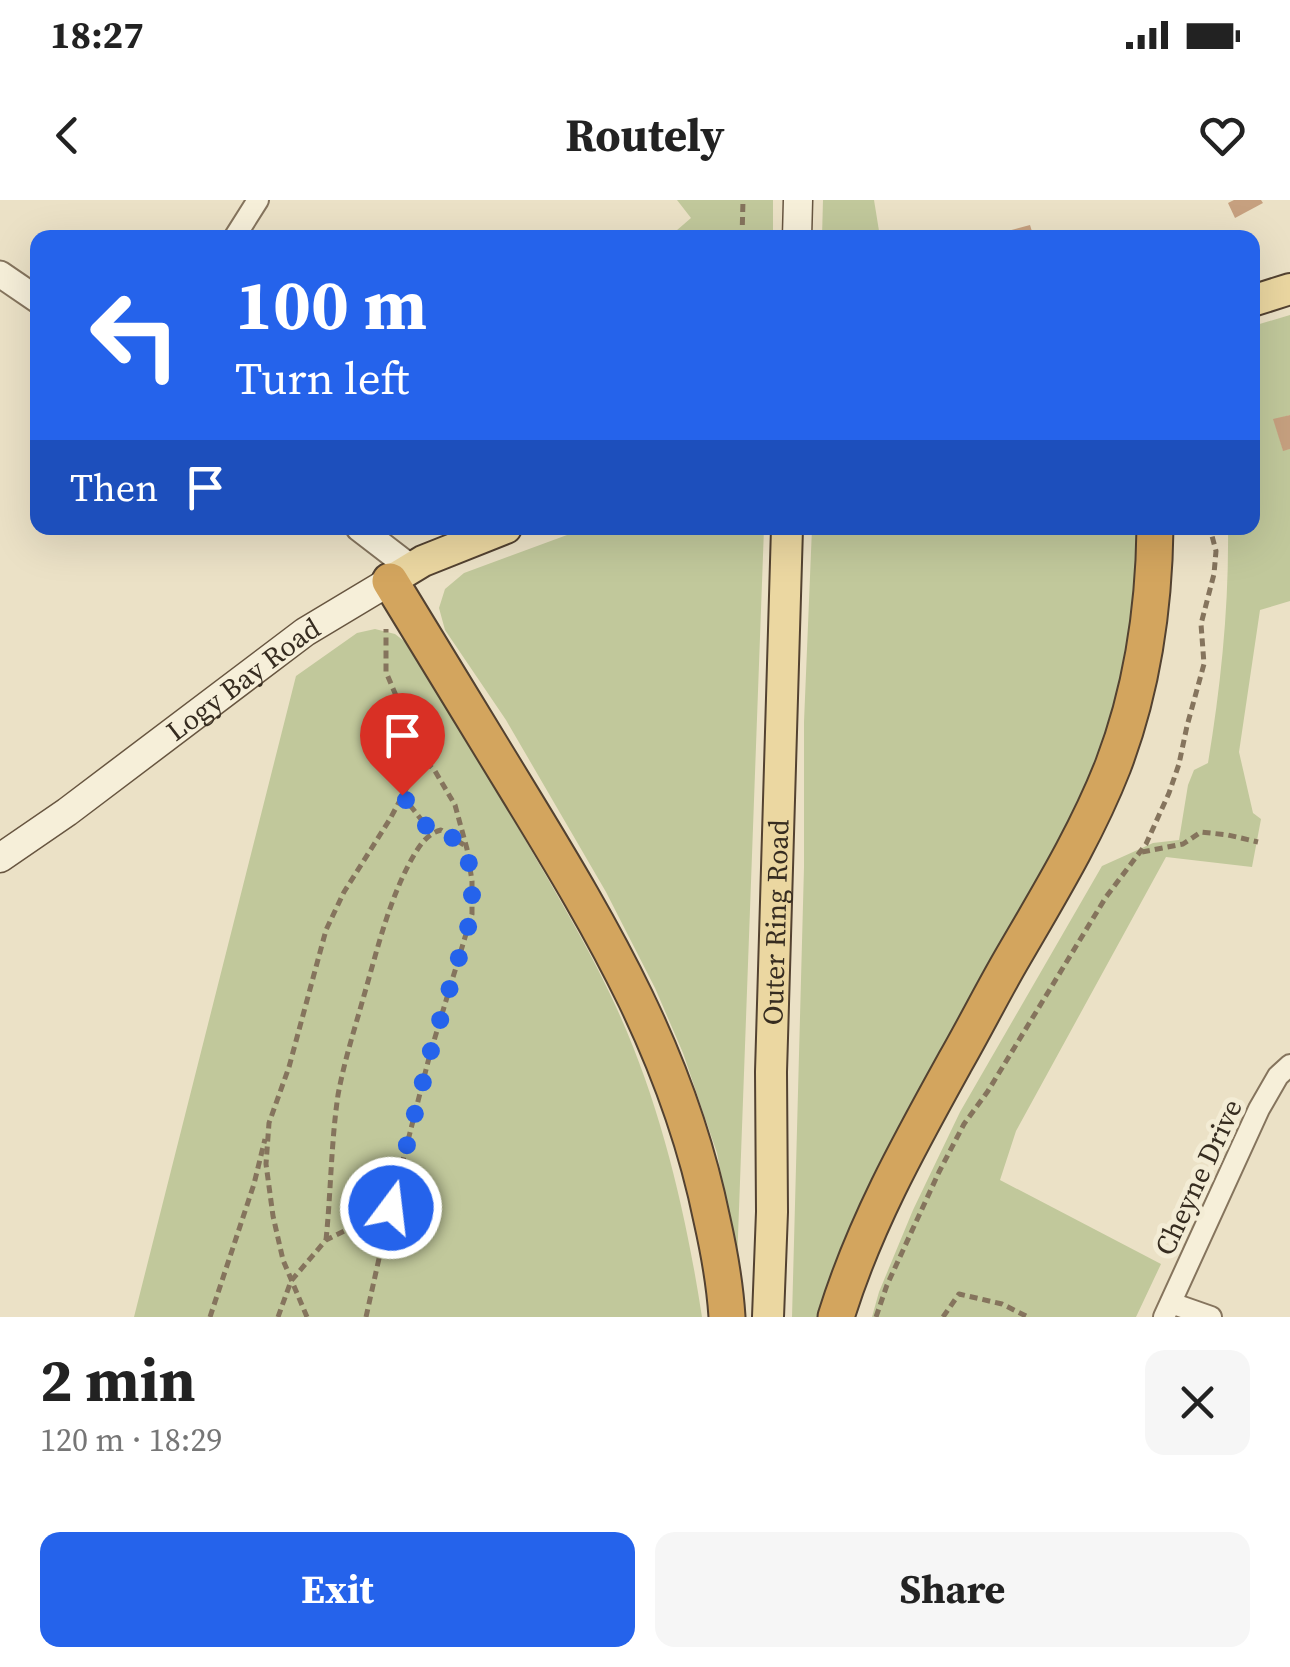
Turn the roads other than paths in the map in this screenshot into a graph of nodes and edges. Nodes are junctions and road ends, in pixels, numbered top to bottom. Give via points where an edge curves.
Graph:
1 (258, 200) edge
2 (798, 200) edge
3 (239, 230) edge
4 (797, 230) edge
5 (0, 274) edge
6 (1290, 288) edge
7 (30, 295) edge
8 (1260, 297) edge
9 (365, 535) edge
10 (488, 535) edge
11 (787, 535) edge
12 (1155, 535) edge
13 (400, 574) junction
14 (0, 858) edge
15 (1290, 1064) edge
16 (1167, 1310) edge
17 (727, 1317) edge
18 (768, 1317) edge
19 (836, 1317) edge
20 (1211, 1317) edge

1 - 3 street
2 - 4 main road
5 - 7 street
6 - 8 main road
9 - 13 street
10 - 13 main road, Logy Bay Road
11 - 18 main road, Outer Ring Road
12 - 19 highway via 1142,665 1113,765 1064,868 903,1155
13 - 14 main road, Logy Bay Road via 305,632
13 - 17 highway via 620,963 661,1049 701,1164
15 - 16 street, Cheyne Drive via 1260,1108
16 - 20 street

